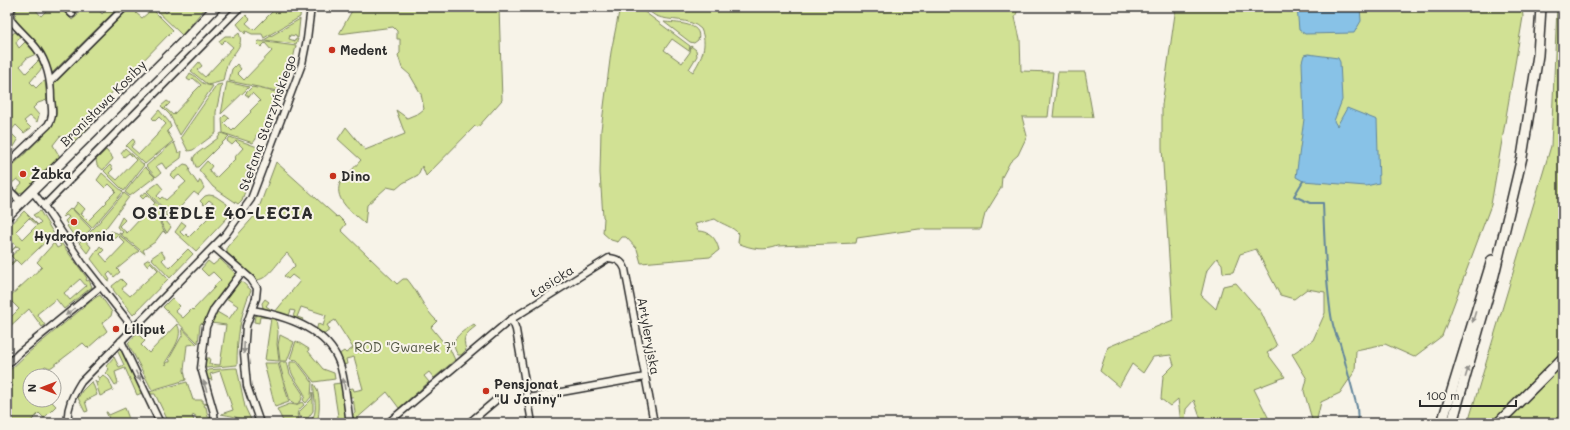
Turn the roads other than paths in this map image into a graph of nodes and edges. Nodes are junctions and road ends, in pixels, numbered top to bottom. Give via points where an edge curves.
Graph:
1 (12, 7) edge
2 (65, 7) edge
3 (125, 7) edge
4 (216, 7) edge
5 (240, 7) edge
6 (311, 7) edge
7 (1541, 7) edge
8 (72, 14) dead end
9 (50, 81) junction
10 (7, 164) edge
11 (7, 188) edge
12 (32, 191) junction
13 (21, 202) junction
14 (44, 206) junction
15 (7, 216) edge
16 (1505, 222) junction
17 (214, 247) junction
18 (614, 258) joint
19 (242, 272) junction
20 (100, 287) junction
21 (252, 310) junction
22 (510, 320) junction
23 (134, 329) junction
24 (121, 341) junction
25 (1563, 358) edge
26 (7, 365) edge
27 (645, 377) junction
28 (528, 398) junction
29 (495, 401) dead end
30 (476, 416) junction
31 (68, 423) edge
32 (160, 423) edge
33 (215, 423) edge
34 (260, 423) edge
35 (350, 423) edge
36 (388, 423) edge
37 (469, 423) edge
38 (480, 423) edge
39 (532, 423) edge
40 (654, 423) edge
41 (1442, 423) edge
42 (1452, 423) edge
43 (1498, 423) edge

1 - 9 street via 10,19 37,48
2 - 8 street
3 - 9 street
4 - 12 main road, Bronisława Kosiby
5 - 14 street
6 - 17 street, Stefana Starzyńskiego via 302,64 251,199
7 - 16 main road via 1538,55 1528,127
9 - 10 street via 52,120
11 - 13 street
12 - 13 main road, Bronisława Kosiby
12 - 14 street
13 - 15 main road, Bronisława Kosiby
14 - 20 street
16 -> 41 main road
42 -> 16 main road via 1494,275
17 - 19 street
17 - 23 street, Stefana Starzyńskiego
18 - 22 street, Łasicka via 609,258
18 - 27 street, Artyleryjska via 623,264 625,269
19 - 21 street via 257,288
33 -> 19 street via 201,368 206,327 214,309
20 - 23 street
20 -> 26 street
21 -> 34 street via 245,334 244,368
35 -> 21 street via 341,367 322,337 295,322
22 - 28 street via 516,330
22 - 36 street, Łasicka
23 - 24 street, Stefana Starzyńskiego
24 - 31 street, Stefana Starzyńskiego via 81,382 69,407
24 -> 32 street
25 - 43 main road
27 - 28 street
27 - 40 street, Artyleryjska
28 - 39 street
29 - 30 street
30 - 37 street
30 - 38 street

